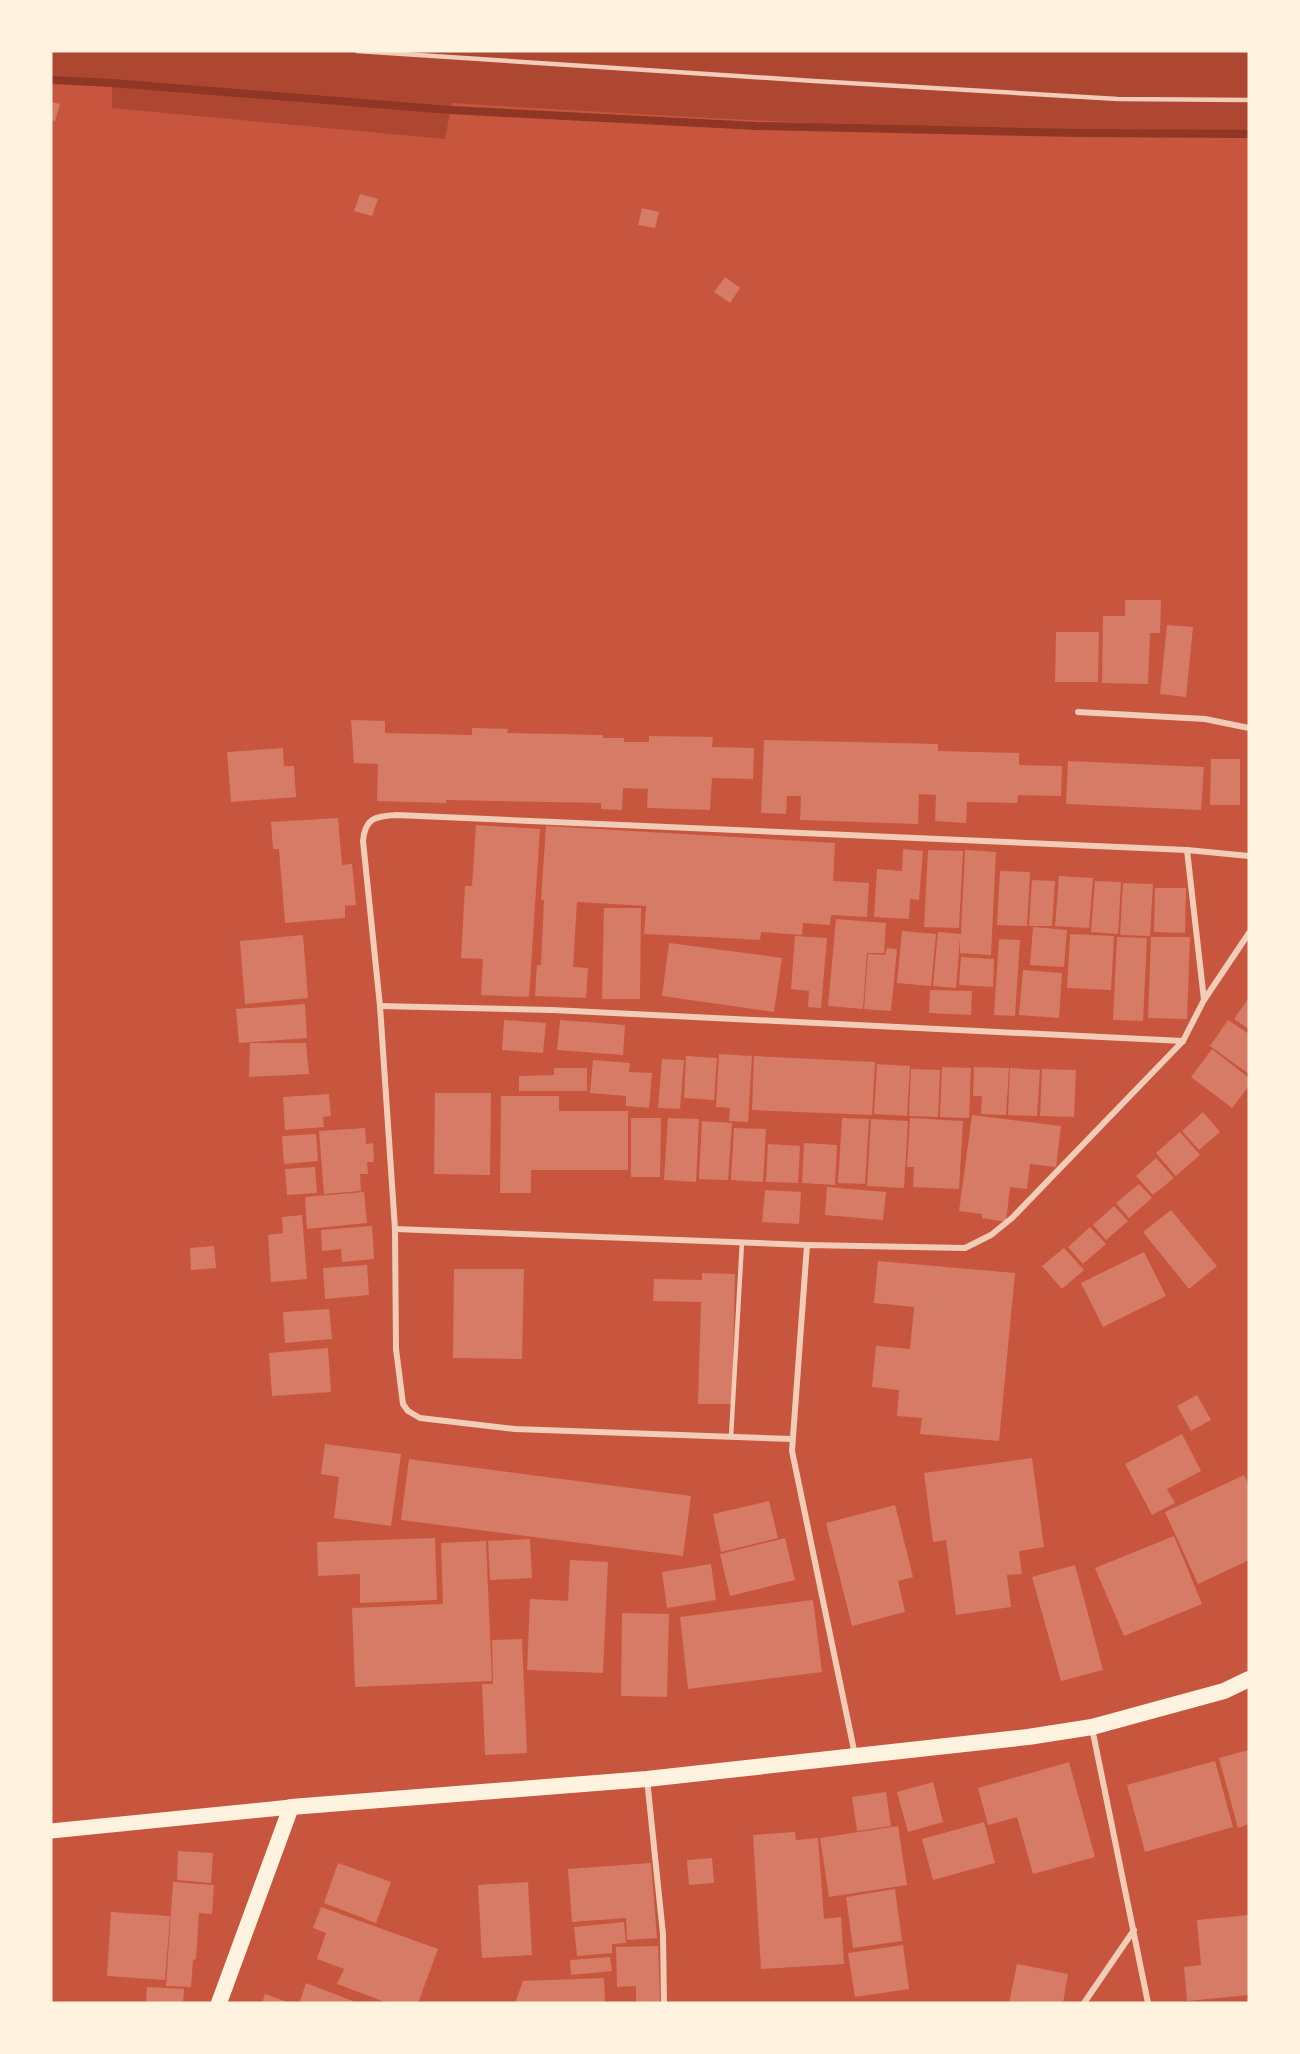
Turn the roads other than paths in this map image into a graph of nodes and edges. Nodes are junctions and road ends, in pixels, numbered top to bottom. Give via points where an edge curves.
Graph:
1 (357, 51) edge
2 (1249, 100) edge
3 (1078, 712) dead end
4 (1249, 728) edge
5 (1188, 850) junction
6 (1249, 856) edge
7 (1249, 933) edge
8 (1204, 1000) junction
9 (380, 1006) junction
10 (1183, 1041) junction
11 (395, 1229) junction
12 (742, 1242) junction
13 (807, 1245) junction
14 (731, 1437) junction
15 (792, 1439) junction
16 (1249, 1679) edge
17 (1092, 1727) junction
18 (855, 1756) junction
19 (647, 1779) junction
20 (291, 1807) junction
21 (51, 1831) edge
22 (1134, 1930) junction
23 (219, 2003) edge
24 (664, 2003) edge
25 (1084, 2003) edge
26 (1148, 2003) edge

1 - 2 lane via 1106,98
3 - 4 street via 1205,719
5 - 6 street
5 - 8 street
5 - 9 street via 382,816 370,820 364,828 363,841
7 - 8 street
8 - 10 street
9 - 10 street via 552,1010
9 - 11 street
10 - 13 street via 991,1235 965,1248
11 - 12 street
11 - 14 street via 396,1349 403,1404 408,1412 420,1418 515,1429
12 - 13 street
12 - 14 lane
13 - 15 street
14 - 15 street
15 - 18 street
16 - 17 highway via 1224,1690
17 - 18 highway
17 - 22 street
18 - 19 highway
19 - 20 highway
19 - 24 street via 663,1934
20 - 21 main road
20 - 23 highway
22 - 25 street
22 - 26 street

